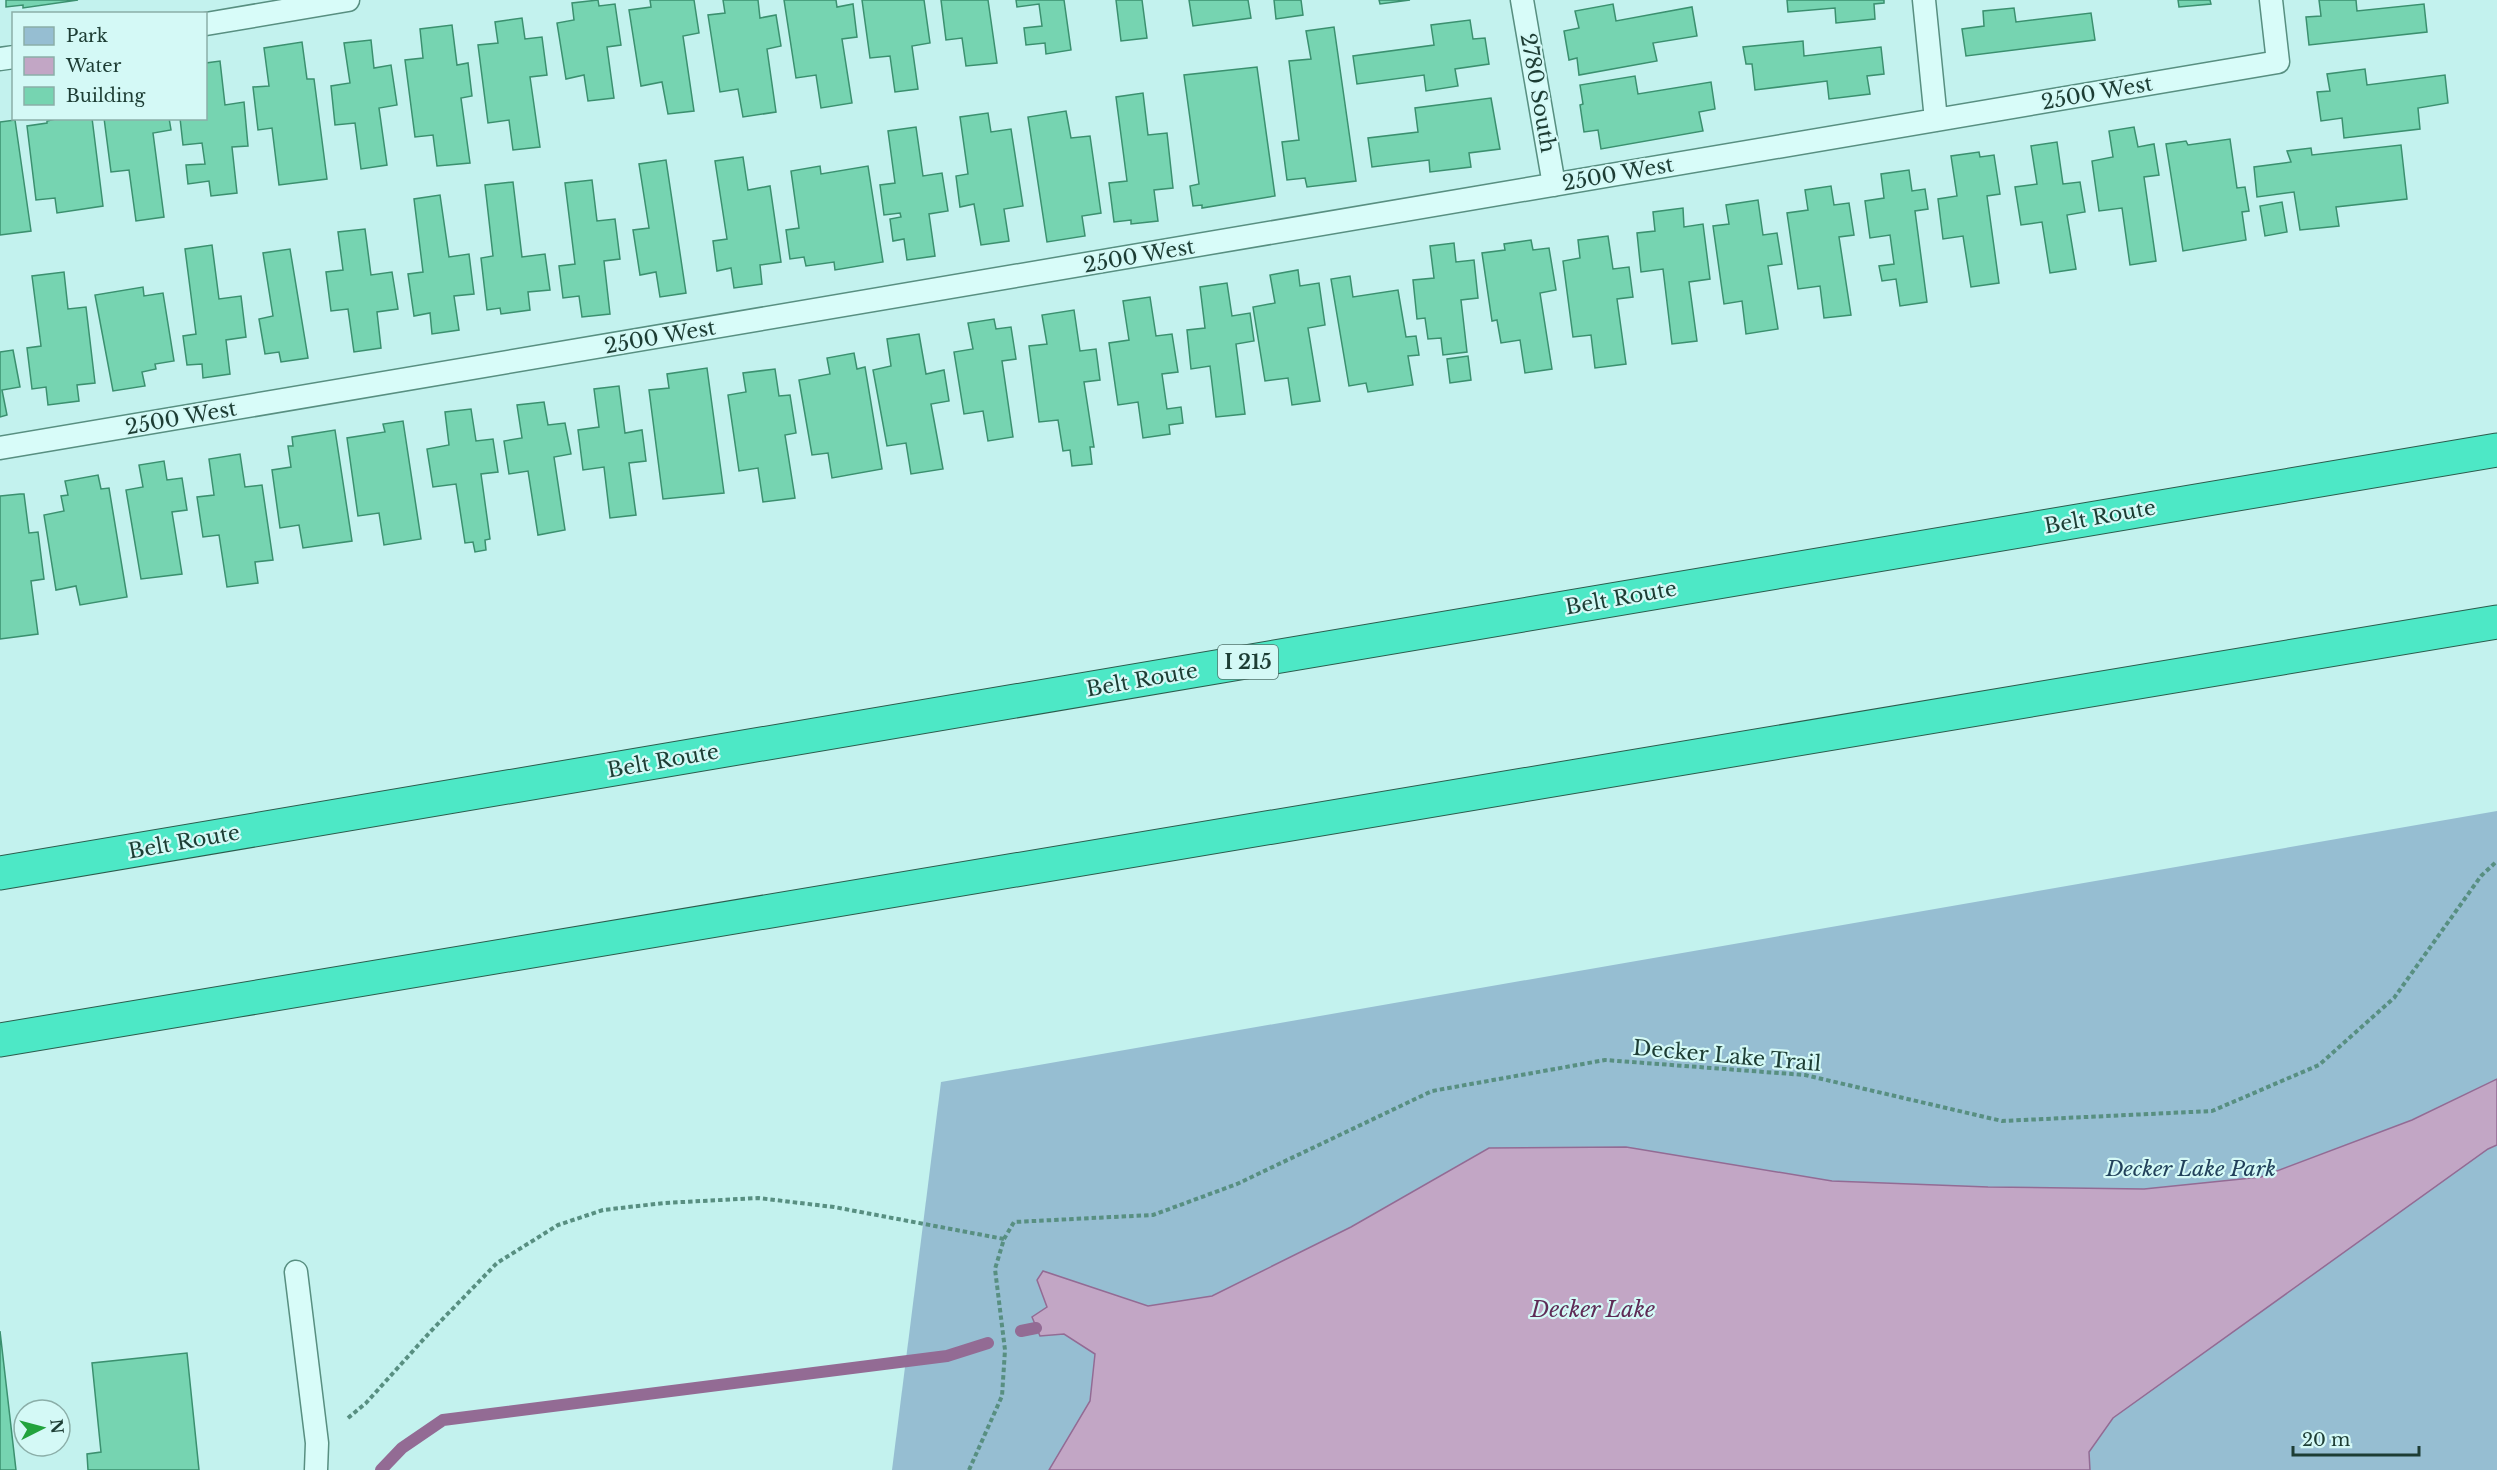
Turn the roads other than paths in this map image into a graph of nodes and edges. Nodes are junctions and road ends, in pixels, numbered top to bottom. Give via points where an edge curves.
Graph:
1 (348, 0) edge
2 (1522, 0) edge
3 (1924, 0) edge
4 (2271, 0) edge
5 (207, 24) edge
6 (1936, 120) junction
7 (1554, 185) junction
8 (0, 448) edge
9 (2497, 450) edge
10 (2497, 622) edge
11 (0, 873) edge
12 (0, 1040) edge
13 (296, 1272) dead end
14 (316, 1470) edge

1 - 5 lane
2 - 7 lane, 2780 South
3 - 6 lane
4 - 6 lane, 2500 West via 2278,62
6 - 7 lane, 2500 West
7 - 8 lane, 2500 West
9 - 11 highway, Belt Route / I 215
10 - 12 highway
13 - 14 lane via 317,1443

